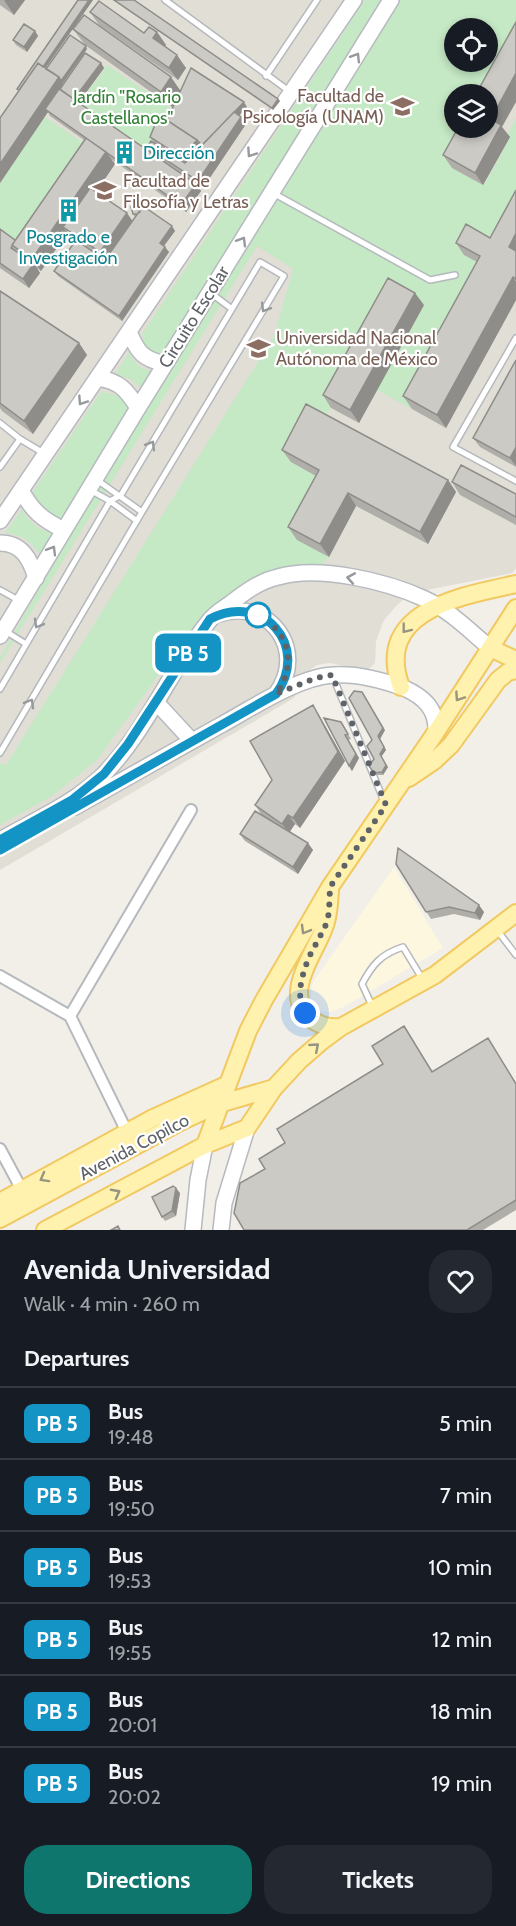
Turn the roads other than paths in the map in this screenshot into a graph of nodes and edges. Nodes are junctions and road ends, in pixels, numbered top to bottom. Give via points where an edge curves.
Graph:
1 (165, 0) edge
2 (317, 0) edge
3 (354, 0) edge
4 (391, 0) edge
5 (266, 76) junction
6 (292, 93) junction
7 (271, 192) junction
8 (455, 275) dead end
9 (210, 293) junction
10 (232, 309) junction
11 (129, 332) junction
12 (516, 338) edge
13 (165, 364) junction
14 (98, 378) junction
15 (138, 408) junction
16 (0, 423) edge
17 (20, 439) junction
18 (46, 455) junction
19 (0, 467) edge
20 (516, 482) edge
21 (91, 484) junction
22 (21, 490) junction
23 (120, 495) junction
24 (110, 501) junction
25 (142, 512) junction
26 (0, 521) edge
27 (137, 521) junction
28 (64, 530) junction
29 (0, 543) edge
30 (36, 578) junction
31 (516, 584) edge
32 (1, 591) edge
33 (24, 603) junction
34 (436, 605) junction
35 (516, 608) edge
36 (210, 619) junction
37 (5, 635) edge
38 (26, 644) junction
39 (490, 648) junction
40 (516, 660) edge
41 (516, 670) edge
42 (332, 675) junction
43 (401, 687) junction
44 (0, 689) edge
45 (276, 694) junction
46 (156, 702) junction
47 (436, 732) junction
48 (192, 741) junction
49 (0, 753) edge
50 (400, 784) junction
51 (386, 805) junction
52 (191, 810) dead end
53 (0, 840) edge
54 (0, 850) edge
55 (330, 887) junction
56 (516, 913) edge
57 (496, 929) junction
58 (516, 955) edge
59 (0, 976) edge
60 (424, 982) junction
61 (373, 1010) junction
62 (70, 1016) junction
63 (341, 1027) junction
64 (226, 1085) junction
65 (274, 1088) junction
66 (219, 1104) junction
67 (247, 1128) junction
68 (127, 1132) junction
69 (205, 1145) junction
70 (0, 1149) edge
71 (22, 1190) junction
72 (0, 1202) edge
73 (0, 1219) edge
74 (45, 1230) edge
75 (193, 1230) edge
76 (220, 1230) edge

1 - 5 lane
2 - 5 lane
3 - 6 street
7 -> 4 street, Circuito Escolar
5 - 6 lane
6 -> 11 street
7 - 8 lane via 430,280
9 -> 7 street, Circuito Escolar
9 - 10 lane
9 - 13 street, Circuito Escolar
23 -> 10 lane
10 -> 25 lane via 260,262 284,276
11 - 13 street via 141,354
11 - 14 street
12 - 20 lane via 453,447
13 - 15 street, Circuito Escolar
14 - 15 street via 121,385
14 -> 18 street
15 - 21 street, Circuito Escolar
16 - 17 lane
17 - 18 lane
17 - 19 lane
18 - 22 street
21 - 23 lane
21 - 24 lane
21 - 28 street, Circuito Escolar
22 - 26 street
22 - 28 street via 46,522
23 - 24 lane
23 - 25 lane
24 - 27 lane
24 -> 38 lane
25 - 27 lane
49 -> 27 lane
30 -> 28 street, Circuito Escolar
29 - 30 street via 18,546 30,561
30 - 33 street, Circuito Escolar
31 - 34 main road
32 - 33 lane
33 - 37 street, Circuito Escolar
34 -> 36 street via 376,582 300,572 249,589
34 - 39 street
34 -> 43 main road via 415,619 400,638 394,660
35 - 39 main road
36 - 45 street via 242,611 266,619 278,630 289,666
36 - 46 street
37 - 38 lane
38 - 44 lane
39 - 40 main road
39 -> 47 main road
41 - 50 main road via 498,680 441,755
42 - 43 street via 364,677
42 - 45 street
42 - 51 lane
43 - 47 street via 429,705
45 - 48 street
46 - 48 street
46 - 53 street via 104,774 72,800
47 - 50 main road
48 - 54 street
50 - 51 main road
51 - 55 main road
52 - 62 street
55 - 63 main road via 325,927 303,970 299,995 309,1018
55 -> 64 main road via 248,1031
56 - 57 main road
57 - 58 lane
57 - 60 main road
59 - 62 street
60 - 61 main road
60 - 61 lane via 403,947 392,950 372,965 362,984
61 - 63 main road
62 - 68 street
65 -> 63 main road via 299,1061
64 - 66 main road
64 - 68 main road, Avenida Copilco
65 - 66 main road, Avenida Copilco
65 - 67 main road
66 - 69 main road
66 - 73 main road, Avenida Copilco
67 - 69 main road, Avenida Copilco
67 - 76 street via 224,1203
68 -> 71 main road, Avenida Copilco
74 -> 69 main road, Avenida Copilco
69 - 75 street
70 - 71 street
71 - 72 main road, Avenida Copilco

